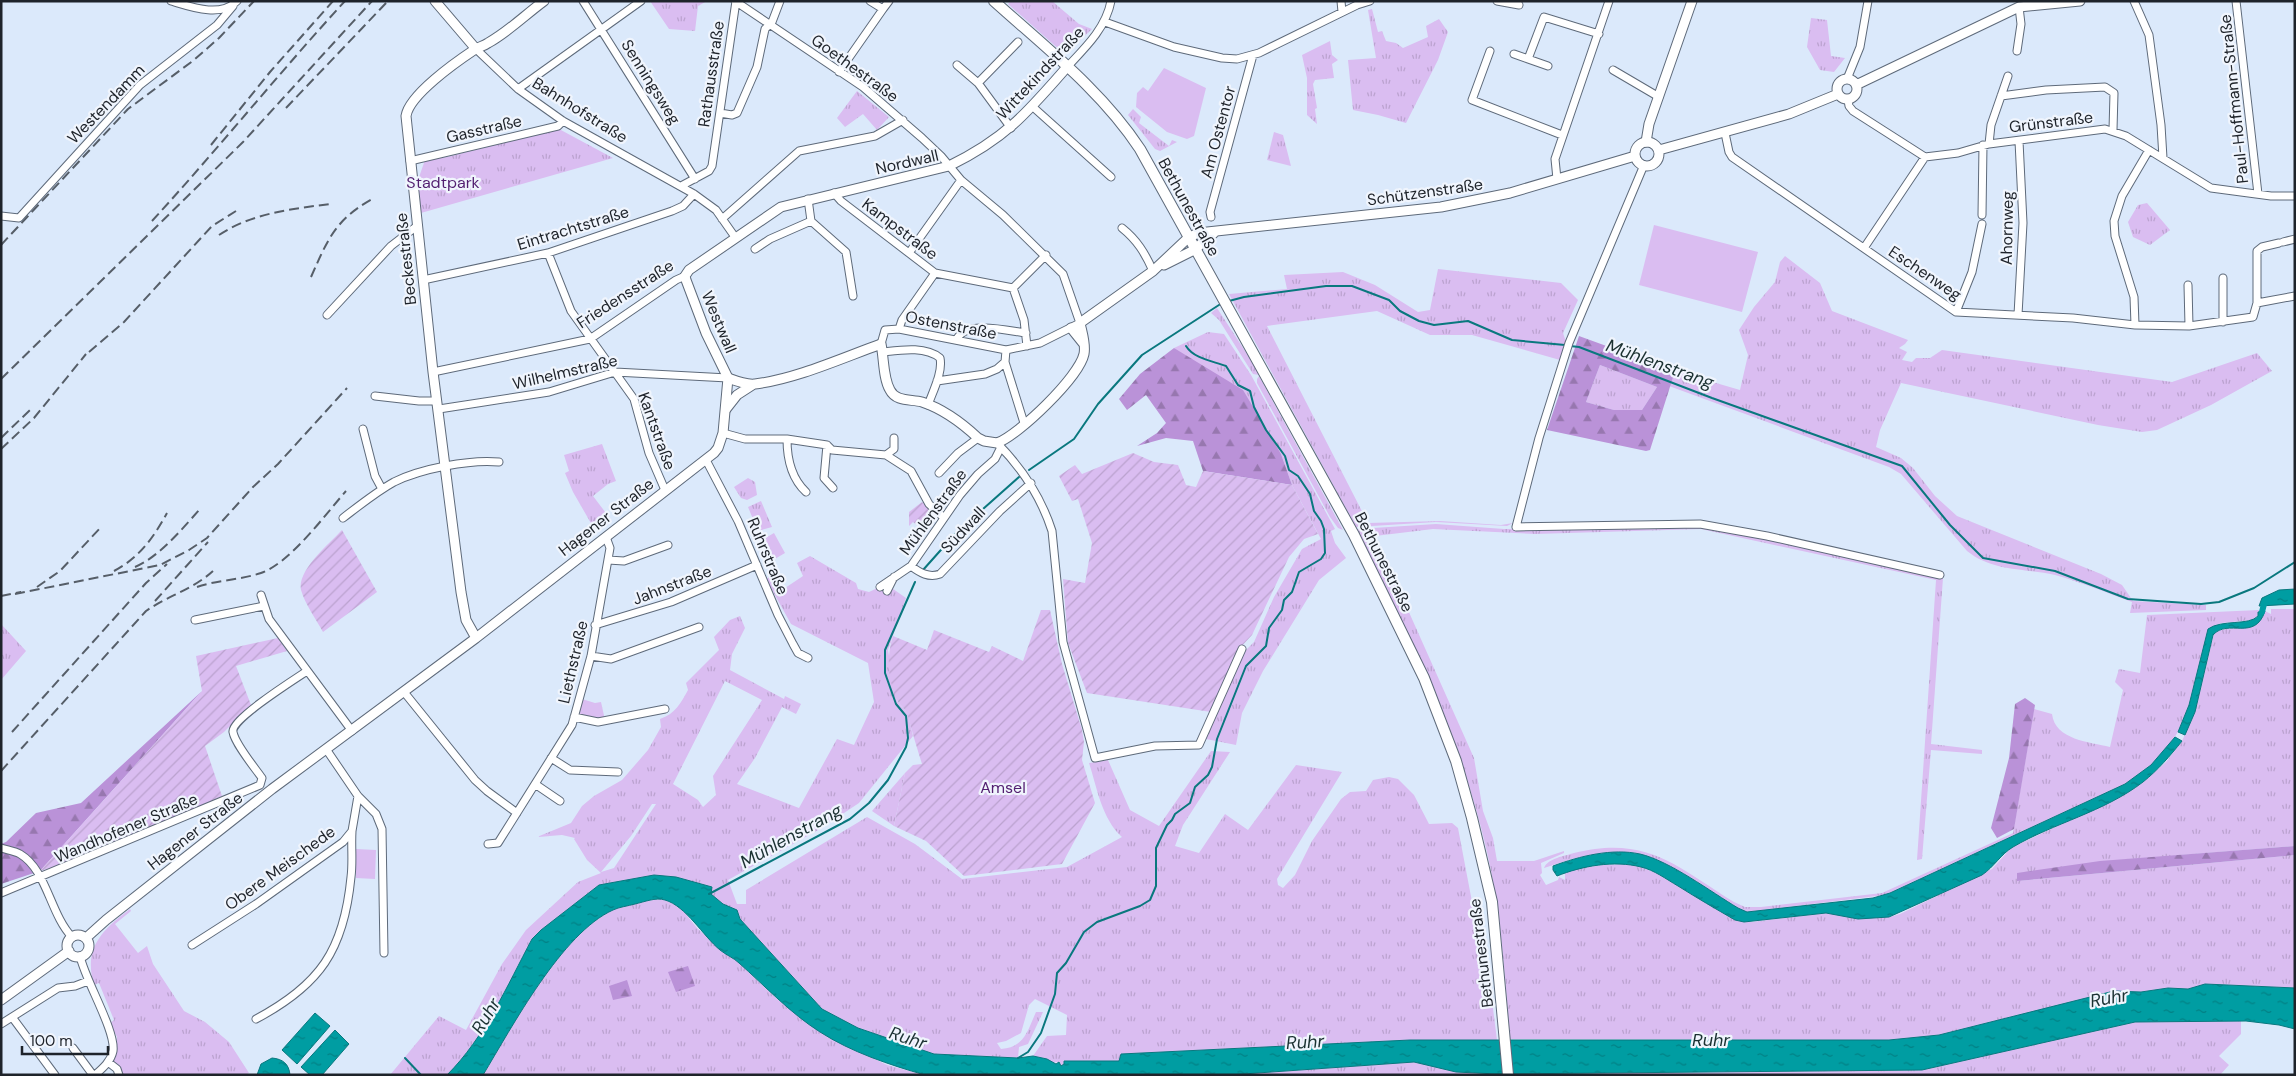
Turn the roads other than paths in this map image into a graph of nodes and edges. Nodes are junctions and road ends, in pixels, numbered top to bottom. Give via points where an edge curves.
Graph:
1 (171, 1) edge
2 (434, 1) edge
3 (544, 1) edge
4 (583, 1) edge
5 (640, 1) edge
6 (735, 1) edge
7 (780, 1) edge
8 (870, 1) edge
9 (890, 1) edge
10 (994, 1) edge
11 (1111, 1) edge
12 (1341, 1) edge
13 (1370, 1) edge
14 (1497, 1) edge
15 (1609, 1) edge
16 (1692, 1) edge
17 (1868, 1) edge
18 (2080, 1) edge
19 (2134, 1) edge
20 (2236, 1) edge
21 (235, 4) edge
22 (1519, 5) dead end
23 (2024, 5) edge
24 (883, 9) junction
25 (1342, 12) junction
26 (1105, 22) junction
27 (769, 24) junction
28 (601, 28) junction
29 (1599, 34) junction
30 (1018, 42) dead end
31 (476, 49) junction
32 (2017, 51) dead end
33 (1490, 52) dead end
34 (1514, 54) dead end
35 (1253, 55) junction
36 (1528, 59) junction
37 (958, 65) dead end
38 (1548, 66) dead end
39 (1067, 67) junction
40 (1613, 70) dead end
41 (839, 72) junction
42 (2008, 76) dead end
43 (1847, 79) junction
44 (978, 83) junction
45 (1856, 85) junction
46 (518, 89) junction
47 (1838, 94) junction
48 (2001, 96) junction
49 (1659, 97) junction
50 (1848, 100) junction
51 (1033, 107) junction
52 (720, 112) junction
53 (903, 120) junction
54 (563, 121) junction
55 (1011, 128) junction
56 (2113, 130) junction
57 (1725, 132) junction
58 (1562, 135) junction
59 (2019, 141) junction
60 (1646, 142) junction
61 (1986, 144) junction
62 (1659, 150) junction
63 (2149, 150) junction
64 (1635, 156) junction
65 (1925, 157) junction
66 (2163, 158) junction
67 (410, 161) junction
68 (1644, 165) junction
69 (949, 166) junction
70 (1111, 177) dead end
71 (695, 179) junction
72 (1557, 179) junction
73 (961, 180) junction
74 (681, 186) junction
75 (834, 193) junction
76 (694, 194) junction
77 (2258, 194) junction
78 (2295, 196) edge
79 (808, 199) junction
80 (1982, 215) dead end
81 (1, 216) edge
82 (1211, 217) dead end
83 (722, 219) junction
84 (811, 221) junction
85 (1982, 224) dead end
86 (417, 226) junction
87 (1122, 228) dead end
88 (1215, 232) junction
89 (736, 237) junction
90 (1188, 238) junction
91 (2295, 239) edge
92 (1864, 248) junction
93 (755, 249) dead end
94 (1194, 250) junction
95 (548, 253) junction
96 (909, 253) junction
97 (1046, 255) junction
98 (1153, 271) junction
99 (935, 273) junction
100 (685, 276) junction
101 (2223, 278) dead end
102 (423, 280) junction
103 (2188, 285) dead end
104 (1013, 288) junction
105 (853, 296) dead end
106 (2295, 296) edge
107 (2257, 303) junction
108 (1956, 312) junction
109 (327, 315) dead end
110 (2018, 315) junction
111 (2223, 322) junction
112 (1080, 323) junction
113 (2136, 324) junction
114 (2189, 326) junction
115 (1071, 328) junction
116 (899, 329) junction
117 (1026, 333) junction
118 (590, 338) junction
119 (957, 339) junction
120 (1084, 345) junction
121 (1027, 346) junction
122 (882, 348) junction
123 (1006, 350) junction
124 (1005, 362) junction
125 (433, 372) junction
126 (615, 372) junction
127 (728, 378) junction
128 (937, 381) junction
129 (754, 384) junction
130 (375, 396) dead end
131 (438, 405) junction
132 (928, 405) junction
133 (726, 409) junction
134 (1024, 423) junction
135 (363, 429) dead end
136 (723, 433) junction
137 (894, 438) dead end
138 (978, 438) junction
139 (787, 439) junction
140 (999, 445) junction
141 (830, 447) junction
142 (886, 455) junction
143 (706, 460) junction
144 (499, 462) dead end
145 (447, 467) junction
146 (939, 473) dead end
147 (1031, 483) junction
148 (833, 488) dead end
149 (382, 489) junction
150 (665, 490) junction
151 (806, 492) dead end
152 (943, 517) junction
153 (343, 518) dead end
154 (606, 537) junction
155 (668, 545) dead end
156 (608, 560) junction
157 (757, 565) junction
158 (912, 566) junction
159 (1940, 575) dead end
160 (894, 577) junction
161 (880, 587) dead end
162 (887, 592) dead end
163 (261, 595) dead end
164 (264, 606) junction
165 (195, 620) dead end
166 (595, 625) junction
167 (699, 626) dead end
168 (476, 638) junction
169 (1242, 648) dead end
170 (591, 656) junction
171 (808, 658) dead end
172 (307, 671) junction
173 (404, 692) junction
174 (665, 709) dead end
175 (574, 717) junction
176 (352, 731) junction
177 (326, 749) junction
178 (551, 758) junction
179 (618, 772) dead end
180 (535, 784) junction
181 (358, 796) junction
182 (560, 801) dead end
183 (515, 812) junction
184 (352, 831) junction
185 (488, 844) dead end
186 (1, 848) edge
187 (41, 878) junction
188 (1, 893) edge
189 (72, 937) junction
190 (86, 938) junction
191 (192, 945) dead end
192 (69, 951) junction
193 (384, 953) dead end
194 (80, 956) junction
195 (88, 981) junction
196 (1, 1000) edge
197 (12, 1017) junction
198 (256, 1019) dead end
199 (1, 1024) edge
200 (73, 1048) dead end
201 (108, 1062) junction
202 (55, 1075) edge
203 (94, 1075) edge
204 (119, 1075) edge
205 (1508, 1075) edge

1 - 21 street, Westendamm via 210,10 222,10
2 - 31 main road, Bahnhofstraße
3 - 31 main road, Beckestraße
4 - 28 street, Senningsweg
5 - 28 street
6 - 27 street, Goethestraße
6 - 52 street, Rathausstraße
7 - 27 street
8 - 24 street
9 - 24 street
10 - 39 main road
11 - 26 street, Wittekindstraße
12 - 25 street
13 - 25 street
14 - 22 street
15 - 29 street
16 - 49 main road
17 - 43 street via 1860,48
18 - 23 main road
19 - 66 street via 2149,35
20 - 77 street, Paul-Hoffmann-Straße
21 - 81 street, Westendamm via 217,26 140,85 19,218
23 - 32 street
23 - 45 main road
24 - 41 street
25 - 35 street
26 - 35 street via 1174,47 1222,58
26 - 39 street, Wittekindstraße
27 - 41 street, Goethestraße
27 - 52 street via 757,67 737,114
28 - 46 street
28 - 71 street, Senningsweg
29 - 36 street via 1544,16
29 - 58 street
30 - 44 street
31 - 46 street, Bahnhofstraße
31 - 67 main road, Beckestraße via 419,93 410,105 406,119
33 - 58 street via 1472,100
34 - 36 street
35 - 82 street, Am Ostentor
36 - 38 street
37 - 44 street
39 - 51 main road, Wittekindstraße
39 - 90 main road, Bethunestraße via 1109,109 1140,149
40 - 49 street
41 - 53 street, Goethestraße
42 - 48 street
43 - 45 main road
43 - 47 main road via 1838,84
44 - 55 street
45 - 50 main road via 1856,94
46 - 54 street, Bahnhofstraße
47 - 50 main road
47 - 57 main road via 1811,107
48 - 56 street via 2105,87 2114,92
48 - 61 street
49 - 60 main road
50 - 65 street via 1853,111
51 - 55 main road, Wittekindstraße
51 - 70 street
52 - 71 street, Rathausstraße via 709,171
53 - 69 street, Goethestraße
53 - 83 street via 875,136 799,151
54 - 67 street, Gasstraße via 558,126
54 - 74 street, Bahnhofstraße
55 - 69 main road, Wittekindstraße via 984,148
56 - 59 street, Grünstraße
56 - 63 street, Grünstraße
57 - 62 main road
57 - 92 street, Eschenweg via 1732,157
58 - 72 street via 1555,159
59 - 61 street, Grünstraße
59 - 110 street, Ahornweg via 2023,223
60 - 62 main road
60 - 64 main road via 1638,146
61 - 65 street, Grünstraße via 1958,153
61 - 80 street
62 - 68 main road via 1657,161
63 - 66 street, Grünstraße
63 - 113 street via 2122,196 2114,221 2134,297
64 - 68 main road
64 - 72 main road, Schützenstraße
65 - 92 street
66 - 77 street, Grünstraße via 2210,188
67 - 86 main road, Beckestraße
68 - 159 street via 1568,346 1516,527 1700,524
69 - 73 street, Nordwall
69 - 75 main road, Nordwall
71 - 74 street, Rathausstraße
72 - 88 main road, Schützenstraße via 1510,193 1441,207
73 - 96 street
73 - 97 street, Nordwall
74 - 76 street, Bahnhofstraße
75 - 79 main road, Nordwall
75 - 96 street, Kampstraße via 840,202
76 - 83 street, Bahnhofstraße via 716,210
76 - 95 street, Eintrachtstraße via 683,206 672,211
77 - 78 street, Grünstraße
79 - 84 street
79 - 89 main road, Nordwall via 781,207
83 - 89 street, Bahnhofstraße
84 - 93 street
84 - 105 street via 846,252
85 - 108 street via 1972,272
86 - 102 main road, Beckestraße
86 - 109 street via 391,246
87 - 98 street via 1144,250
88 - 90 main road, Schützenstraße via 1198,233
88 - 94 main road
89 - 100 main road, Friedensstraße
90 - 94 main road, Bethunestraße
90 - 98 main road, Ostenstraße
91 - 107 street via 2257,251
92 - 108 street, Eschenweg
94 - 98 main road, Ostenstraße
94 - 205 main road, Bethunestraße via 1349,525 1424,678 1456,761 1492,902
95 - 102 street, Eintrachtstraße
95 - 118 street, Kantstraße via 571,311
96 - 99 street, Kampstraße
97 - 104 street
97 - 112 street, Nordwall via 1063,274
98 - 112 main road, Ostenstraße
99 - 104 street, Kampstraße
99 - 116 street
100 - 118 street, Friedensstraße
100 - 127 main road, Westwall via 706,333
101 - 111 street
102 - 125 main road, Beckestraße
103 - 114 street
104 - 117 street
106 - 107 street
107 - 111 street, Eschenweg via 2253,317
108 - 110 street, Eschenweg
110 - 113 street, Eschenweg
111 - 114 street, Eschenweg
112 - 115 street, Ostenstraße
112 - 120 main road
113 - 114 street, Eschenweg
115 - 120 main road
115 - 121 street, Ostenstraße
116 - 119 street, Ostenstraße
116 - 122 street, Ostenstraße via 883,332
117 - 119 street via 973,328 961,333
117 - 121 street
118 - 125 street, Friedensstraße
118 - 126 street, Kantstraße
119 - 123 street, Ostenstraße
120 - 134 main road via 1084,356 1076,369 1047,405
121 - 123 street, Ostenstraße
122 - 128 street via 915,350 938,356 941,364
122 - 129 main road
122 - 132 main road via 892,394
123 - 124 street
124 - 128 street via 985,374
124 - 134 street
125 - 131 main road, Beckestraße
126 - 127 street, Wilhelmstraße
126 - 131 street, Wilhelmstraße via 549,392
126 - 150 street, Kantstraße via 634,399 649,453
127 - 129 main road
127 - 133 main road, Hagener Straße
128 - 132 street
129 - 133 main road via 737,395
130 - 131 street, Wilhelmstraße
131 - 145 main road, Beckestraße
132 - 138 main road via 954,419
133 - 136 main road, Hagener Straße
134 - 140 main road
135 - 149 street via 375,476
136 - 139 street via 745,439
136 - 143 main road, Hagener Straße via 718,448
137 - 142 street via 894,449
138 - 140 main road
138 - 146 street
139 - 141 street
139 - 151 street via 787,455 792,469 798,485
140 - 147 street
140 - 152 street, Mühlenstraße via 994,459
141 - 142 street
141 - 148 street via 824,478
142 - 152 street via 911,471 928,504
143 - 150 main road, Hagener Straße
143 - 157 street, Ruhrstraße
144 - 145 street via 484,460
145 - 149 street via 412,475
145 - 168 main road, Beckestraße via 466,620
147 - 158 street, Südwall via 940,574 923,574
147 - 169 street via 1052,531 1063,642 1095,758 1155,746 1199,745
149 - 153 street
150 - 154 main road, Hagener Straße
152 - 158 street, Mühlenstraße
154 - 156 street, Liethstraße via 610,548
154 - 168 main road, Hagener Straße
155 - 156 street via 624,561
156 - 166 street, Liethstraße
157 - 166 street, Jahnstraße via 670,602
157 - 171 street, Ruhrstraße via 778,616 798,653
158 - 160 street, Mühlenstraße
160 - 161 street
160 - 162 street
163 - 164 street
164 - 165 street
164 - 172 street via 269,619
166 - 170 street, Liethstraße
167 - 170 street via 610,659
168 - 173 main road, Hagener Straße
170 - 175 street, Liethstraße
172 - 176 street
172 - 187 street, Wandhofener Straße via 256,707 233,728 242,750 262,778 260,785
173 - 176 main road, Hagener Straße
173 - 183 street via 475,780
174 - 175 street via 598,722
175 - 178 street, Liethstraße
176 - 177 main road, Hagener Straße
177 - 181 street
177 - 190 main road, Hagener Straße
178 - 179 street via 570,770
178 - 180 street, Liethstraße
180 - 182 street
180 - 183 street, Liethstraße
181 - 184 street, Obere Meischede
181 - 193 street via 376,814 382,829
183 - 185 street, Liethstraße via 498,842
184 - 191 street, Obere Meischede via 343,842 296,876
184 - 198 street via 349,900 334,947 322,969 308,984 295,996
186 - 187 street via 18,852
187 - 188 street, Wandhofener Straße
187 - 189 street via 56,915
189 - 190 main road
189 - 192 main road via 68,942
190 - 194 main road, Hagener Straße via 89,947
192 - 194 main road
192 - 196 main road
194 - 195 street
195 - 197 street via 58,988
195 - 201 street via 113,1039
197 - 199 street
197 - 202 street
200 - 203 street
201 - 203 street
201 - 204 street

